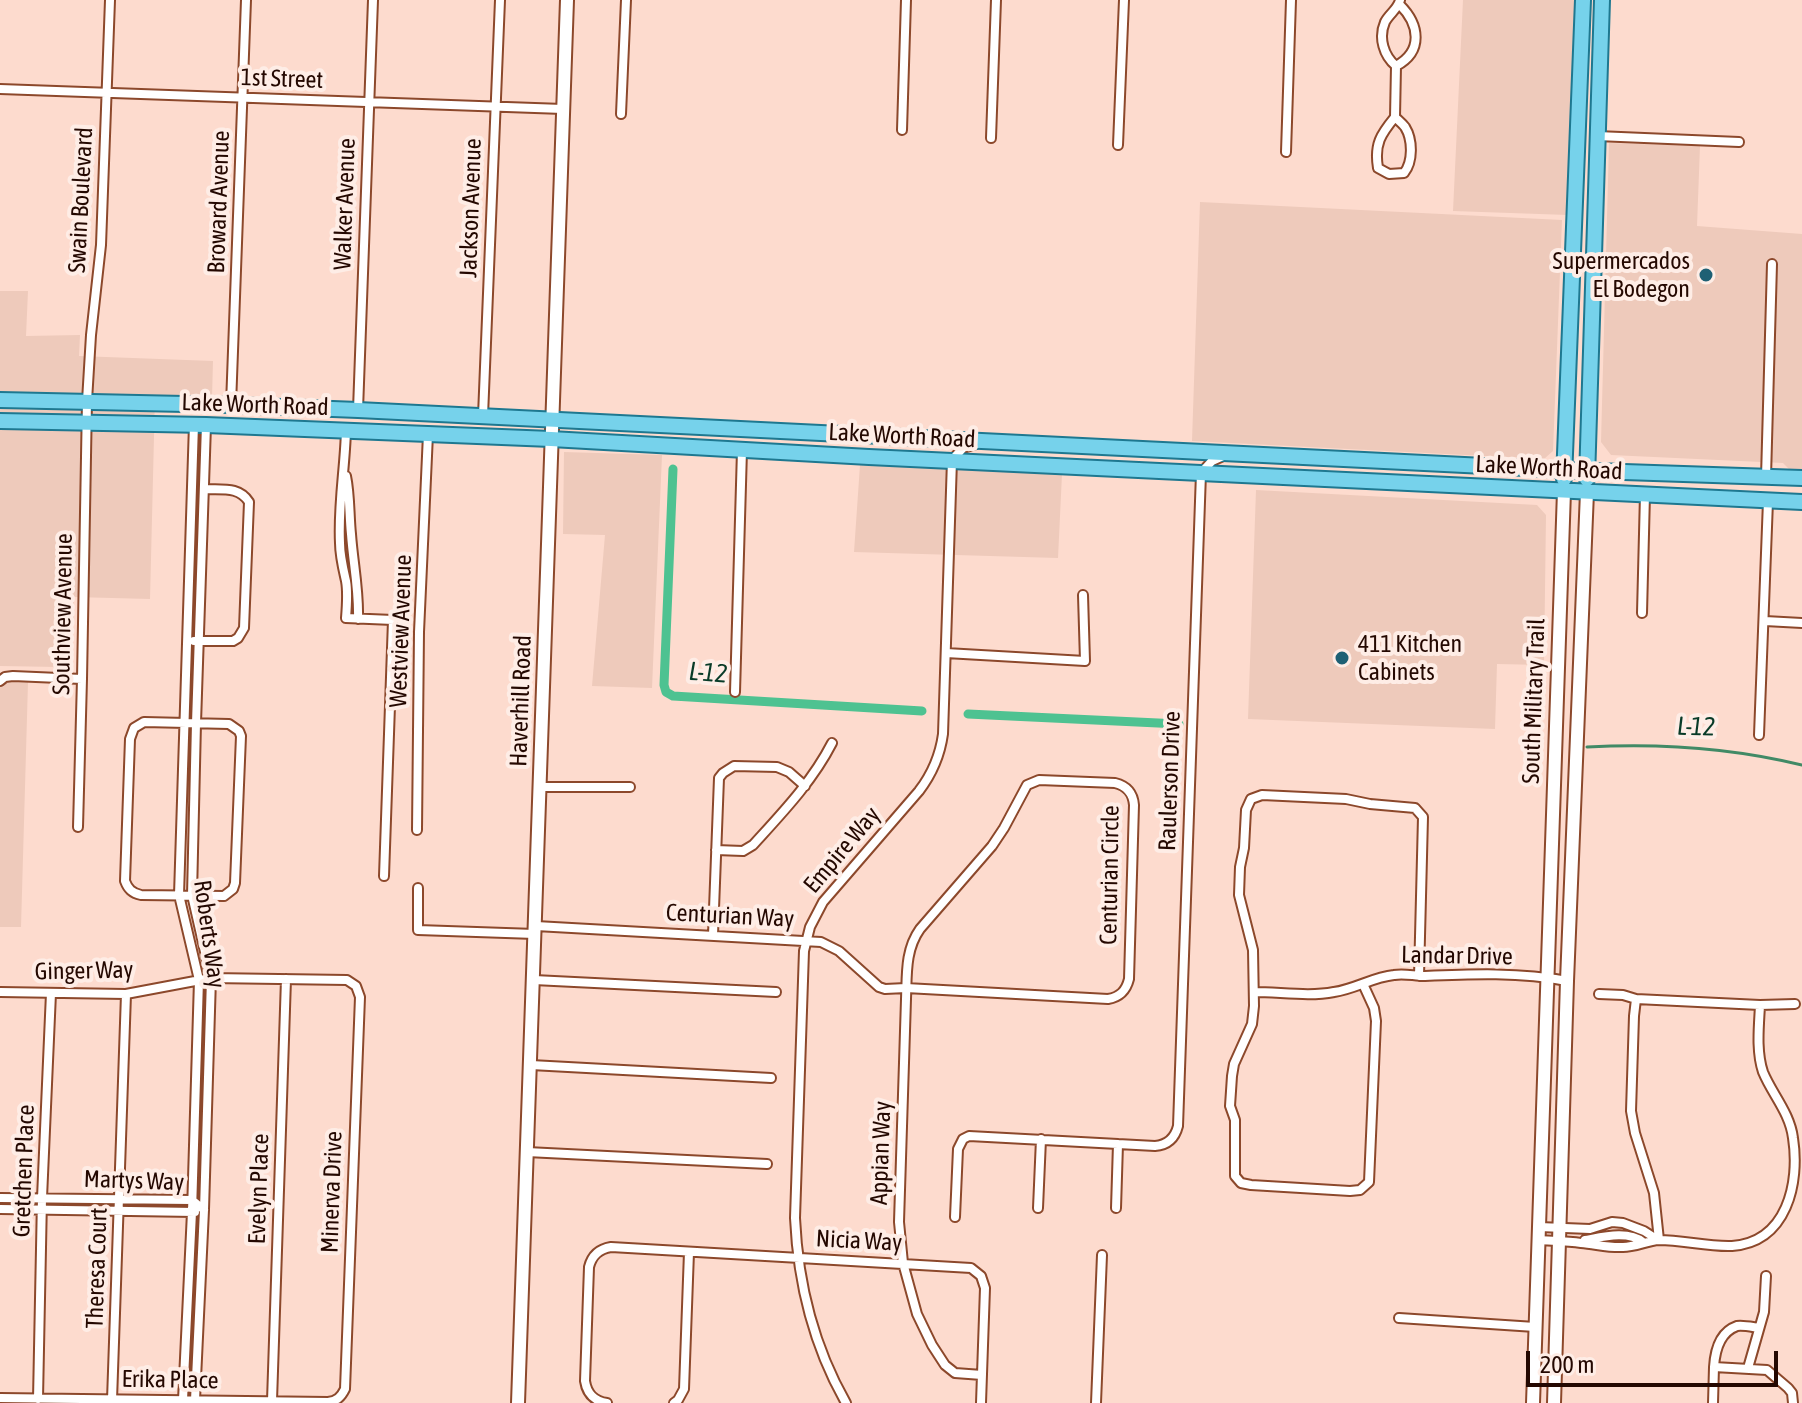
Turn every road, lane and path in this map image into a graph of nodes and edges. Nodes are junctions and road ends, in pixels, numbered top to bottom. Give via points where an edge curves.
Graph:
1 (110, 0) edge
2 (246, 0) edge
3 (373, 0) edge
4 (500, 0) edge
5 (567, 0) edge
6 (626, 0) edge
7 (906, 0) edge
8 (996, 0) edge
9 (1124, 0) edge
10 (1291, 0) edge
11 (1583, 0) edge
12 (1592, 0) edge
13 (1602, 0) edge
14 (1400, 2) edge
15 (1396, 66) junction
16 (1599, 85) junction
17 (0, 89) edge
18 (106, 92) junction
19 (242, 97) junction
20 (1579, 98) junction
21 (369, 103) junction
22 (496, 108) junction
23 (563, 109) junction
24 (621, 114) dead end
25 (1395, 117) junction
26 (902, 130) dead end
27 (1597, 136) junction
28 (991, 138) dead end
29 (1739, 142) dead end
30 (1118, 145) dead end
31 (1286, 152) dead end
32 (1594, 234) junction
33 (1772, 264) dead end
34 (0, 400) edge
35 (87, 401) junction
36 (231, 405) junction
37 (358, 410) junction
38 (483, 417) junction
39 (551, 420) junction
40 (0, 421) edge
41 (87, 422) junction
42 (200, 424) junction
43 (313, 429) junction
44 (346, 430) junction
45 (428, 434) junction
46 (551, 439) junction
47 (984, 441) junction
48 (742, 450) junction
49 (1229, 454) junction
50 (952, 460) junction
51 (345, 467) junction
52 (1565, 470) junction
53 (1588, 471) junction
54 (1201, 473) junction
55 (1766, 477) junction
56 (1802, 478) edge
57 (205, 489) junction
58 (1564, 491) junction
59 (1587, 492) junction
60 (1645, 494) junction
61 (1802, 494) edge
62 (1768, 501) junction
63 (1795, 501) edge
64 (1083, 595) dead end
65 (1642, 613) dead end
66 (358, 619) junction
67 (1765, 621) junction
68 (1802, 623) edge
69 (186, 641) junction
70 (199, 641) junction
71 (946, 653) junction
72 (82, 679) junction
73 (0, 681) edge
74 (735, 692) dead end
75 (184, 723) junction
76 (196, 723) junction
77 (1759, 735) dead end
78 (832, 743) dead end
79 (805, 786) junction
80 (540, 787) junction
81 (630, 787) dead end
82 (78, 827) dead end
83 (417, 830) dead end
84 (716, 850) junction
85 (384, 876) dead end
86 (418, 888) dead end
87 (179, 895) junction
88 (192, 895) junction
89 (536, 930) junction
90 (713, 935) junction
91 (806, 940) junction
92 (1419, 976) junction
93 (1546, 977) junction
94 (211, 978) junction
95 (286, 979) junction
96 (199, 980) junction
97 (534, 980) junction
98 (1567, 981) junction
99 (1363, 984) junction
100 (356, 986) joint
101 (906, 988) junction
102 (0, 992) edge
103 (776, 992) dead end
104 (1254, 992) junction
105 (51, 993) junction
106 (126, 994) junction
107 (1599, 994) dead end
108 (1636, 999) junction
109 (1795, 1004) dead end
110 (1760, 1005) junction
111 (531, 1065) junction
112 (771, 1078) dead end
113 (1041, 1139) junction
114 (1118, 1144) junction
115 (527, 1152) junction
116 (767, 1164) dead end
117 (0, 1198) edge
118 (42, 1198) junction
119 (120, 1200) junction
120 (192, 1200) junction
121 (1038, 1208) dead end
122 (1116, 1208) dead end
123 (0, 1209) edge
124 (42, 1210) junction
125 (204, 1210) junction
126 (119, 1211) junction
127 (192, 1212) junction
128 (955, 1217) dead end
129 (1635, 1228) junction
130 (1538, 1234) junction
131 (1559, 1235) junction
132 (1630, 1237) junction
133 (1659, 1240) junction
134 (1576, 1242) junction
135 (1643, 1242) junction
136 (689, 1252) junction
137 (1102, 1255) dead end
138 (798, 1258) junction
139 (903, 1263) junction
140 (1766, 1276) dead end
141 (1399, 1318) dead end
142 (1535, 1327) junction
143 (1759, 1328) junction
144 (1714, 1367) junction
145 (1748, 1368) junction
146 (982, 1375) junction
147 (0, 1398) edge
148 (339, 1398) joint
149 (38, 1399) junction
150 (112, 1400) junction
151 (183, 1400) junction
152 (195, 1400) junction
153 (272, 1401) edge
154 (518, 1403) edge
155 (607, 1403) edge
156 (674, 1403) edge
157 (846, 1403) edge
158 (981, 1403) edge
159 (1096, 1403) edge
160 (1533, 1403) edge
161 (1554, 1403) edge
162 (1713, 1403) edge
163 (1793, 1403) edge

1 - 18 street, Swain Boulevard
2 - 19 street, Broward Avenue
3 - 21 street, Walker Avenue
4 - 22 street, Jackson Avenue
5 - 23 main road, Haverhill Road
6 - 24 street
7 - 26 street
8 - 28 street
9 - 30 street
10 - 31 street
11 - 20 main road, South Military Trail
12 - 16 main road via 1590,72
13 - 16 main road, South Military Trail
14 - 15 street via 1382,34 1388,60
14 - 15 street via 1416,40 1405,61
15 - 25 street
16 - 27 main road, South Military Trail
17 - 18 street, 1st Street
18 - 19 street, 1st Street
18 - 35 street, Swain Boulevard via 101,245
19 - 21 street, 1st Street
19 - 36 street, Broward Avenue
20 - 32 main road via 1585,105 1581,216
20 - 52 main road, South Military Trail
21 - 22 street, 1st Street
21 - 37 street, Walker Avenue
22 - 23 street, 1st Street
22 - 38 street, Jackson Avenue
23 - 39 main road, Haverhill Road
25 - 25 street via 1385,127 1377,151 1378,168 1389,174 1404,173 1410,166 1409,138
27 - 29 street
27 - 32 main road, South Military Trail
32 - 53 main road, South Military Trail
33 - 55 street
34 - 35 main road, Lake Worth Road
35 - 36 main road, Lake Worth Road
35 - 41 street, Southview Avenue
36 - 37 main road, Lake Worth Road
37 - 38 main road, Lake Worth Road
37 - 43 main road
38 - 39 main road, Lake Worth Road
39 - 46 main road, Haverhill Road
39 - 47 main road, Lake Worth Road
40 - 41 main road, Lake Worth Road
41 - 42 main road, Lake Worth Road
41 - 72 street, Southview Avenue
42 - 43 main road, Lake Worth Road
42 - 57 street, Roberts Way
42 - 69 street, Roberts Way
43 - 44 main road, Lake Worth Road
44 - 45 main road, Lake Worth Road
44 - 51 street
45 - 46 main road, Lake Worth Road
45 - 83 street, Westview Avenue
46 - 48 main road, Lake Worth Road
46 - 80 main road, Haverhill Road
47 - 49 main road, Lake Worth Road
47 - 50 street via 963,448
48 - 50 main road, Lake Worth Road
48 - 74 street
49 - 52 main road, Lake Worth Road
49 - 54 street
50 - 54 main road, Lake Worth Road
50 - 71 street, Empire Way
51 - 66 street
51 - 66 street via 340,543 346,618
52 - 53 main road, Lake Worth Road
52 - 58 main road, South Military Trail
53 - 55 main road, Lake Worth Road
53 - 59 main road, South Military Trail
54 - 58 main road, Lake Worth Road
54 - 114 street, Raulerson Drive via 1178,1126 1162,1145
55 - 56 main road, Lake Worth Road
57 - 70 street, Roberts Way
57 - 70 street via 237,490 249,508 244,628 233,641
58 - 59 main road, Lake Worth Road
58 - 93 main road, South Military Trail
59 - 60 main road, Lake Worth Road
59 - 98 main road, South Military Trail
60 - 62 main road, Lake Worth Road
60 - 65 street
61 - 63 main road via 1794,495
62 - 63 main road, Lake Worth Road
62 - 67 street
64 - 71 street via 1085,661
66 - 85 street via 393,620
67 - 68 street
67 - 77 street
69 - 70 street
69 - 75 street, Roberts Way
70 - 76 street, Roberts Way
71 - 91 street, Empire Way via 943,734 934,768 823,902
72 - 73 street via 13,676
72 - 82 street, Southview Avenue
75 - 76 street
75 - 87 street, Roberts Way
75 - 87 street via 144,722 131,733 125,881 135,894
76 - 88 street, Roberts Way
76 - 88 street via 229,724 239,731 242,742 235,883 224,896
78 - 79 street
79 - 84 street via 753,845 743,851
79 - 84 street via 777,767 728,769 719,778
80 - 81 street
80 - 89 main road, Haverhill Road
84 - 90 street
86 - 89 street, Centurian Way via 418,930
87 - 88 street
87 - 96 street, Roberts Way
88 - 94 street, Roberts Way
89 - 90 street, Centurian Way
89 - 97 main road, Haverhill Road
90 - 91 street, Centurian Way
91 - 101 street, Centurian Way via 833,947 879,987
91 - 138 street, Empire Way via 795,1218
92 - 93 street, Landar Drive
92 - 99 street, Landar Drive via 1389,975
92 - 104 street via 1419,812 1352,800 1256,795 1248,804 1239,895 1253,950
93 - 98 street, Landar Drive
93 - 130 main road, South Military Trail
94 - 95 street, Ginger Way
94 - 96 street, Ginger Way
94 - 125 street, Roberts Way
95 - 100 street, Ginger Way via 347,980
95 - 153 street, Evelyn Place
96 - 106 street, Ginger Way
96 - 120 street, Roberts Way
97 - 103 street
97 - 111 main road, Haverhill Road
98 - 131 main road, South Military Trail
99 - 104 street, Landar Drive via 1329,993
99 - 104 street via 1376,1021 1371,1176 1366,1187 1350,1191 1251,1185 1235,1176 1233,1070 1252,1024
100 - 148 street, Minerva Drive via 360,997 345,1389
101 - 101 street, Centurian Circle via 1108,999 1125,991 1134,799 1127,788 1039,780 1027,785 992,846 916,935 908,954
101 - 139 street, Appian Way via 899,1222
102 - 105 street, Ginger Way
105 - 106 street, Ginger Way
105 - 118 street, Gretchen Place
106 - 119 street, Theresa Court
107 - 108 street
108 - 110 street
108 - 133 street via 1631,1111 1654,1193
109 - 110 street
110 - 133 street via 1762,1069 1789,1120 1793,1139 1790,1201 1775,1225 1745,1244
111 - 112 street
111 - 115 main road, Haverhill Road
113 - 114 street
113 - 121 street
113 - 128 street via 963,1139
114 - 122 street
115 - 116 street
115 - 154 main road, Haverhill Road
117 - 118 street, Martys Way
118 - 119 street, Martys Way
118 - 124 street, Gretchen Place
119 - 120 street, Martys Way
119 - 126 street, Theresa Court
120 - 125 street, Martys Way
120 - 127 street, Roberts Way
123 - 124 street, Martys Way
124 - 126 street, Martys Way
124 - 149 street, Gretchen Place
125 - 127 street, Martys Way
125 - 152 street, Roberts Way
126 - 127 street, Martys Way
126 - 150 street, Theresa Court
127 - 151 street, Roberts Way
129 - 131 street via 1612,1222
129 - 132 street
129 - 133 street
130 - 131 street
130 - 142 main road, South Military Trail
131 - 134 street
131 - 161 main road, South Military Trail
132 - 134 street
132 - 135 street
133 - 135 street
134 - 135 street via 1626,1247
136 - 138 street, Nicia Way
136 - 155 street, Nicia Way via 604,1248 594,1255 589,1267 585,1381 593,1398
136 - 156 street via 684,1389
137 - 159 street
138 - 139 street, Nicia Way
138 - 157 street, Empire Way via 815,1337
139 - 146 street, Appian Way via 917,1314 945,1365 955,1373
139 - 146 street, Nicia Way via 971,1268 981,1276
140 - 143 street
141 - 142 street
142 - 160 main road, South Military Trail
143 - 144 street via 1738,1326 1725,1334 1715,1351
143 - 145 street
144 - 145 street
144 - 162 street
145 - 163 street via 1772,1373 1792,1393
146 - 158 street, Nicia Way
147 - 149 street, Erika Place
148 - 153 street, Erika Place
149 - 150 street, Erika Place
150 - 151 street, Erika Place
151 - 152 street, Erika Place
152 - 153 street, Erika Place

